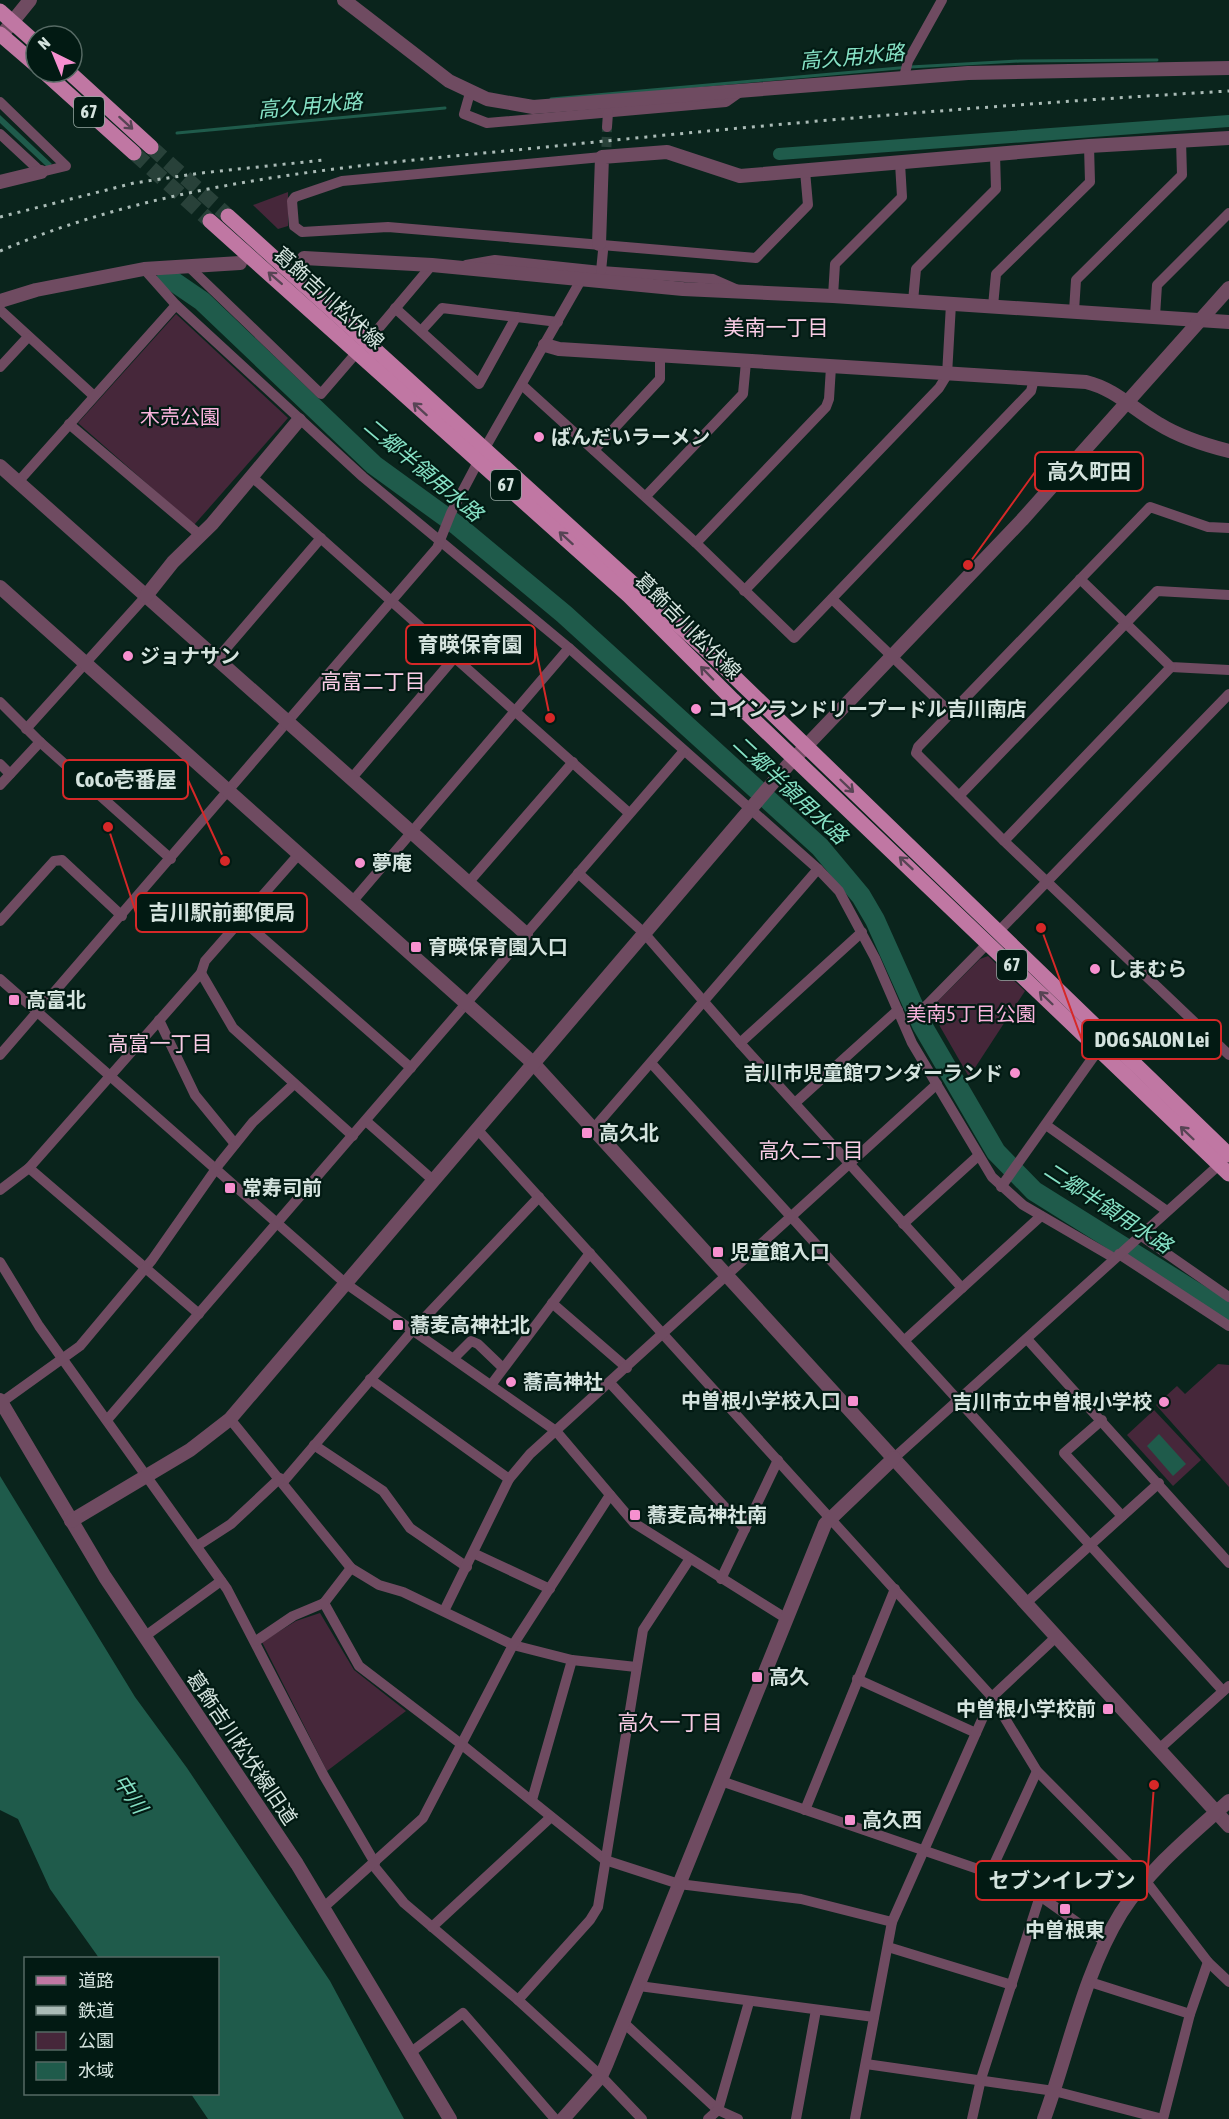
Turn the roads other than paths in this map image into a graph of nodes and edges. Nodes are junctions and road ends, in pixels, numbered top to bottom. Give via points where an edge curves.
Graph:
1 (30, 0) edge
2 (344, 0) edge
3 (942, 0) edge
4 (0, 11) edge
5 (13, 22) junction
6 (24, 32) edge
7 (1, 35) edge
8 (24, 55) edge
9 (1229, 63) edge
10 (1201, 68) junction
11 (1229, 68) edge
12 (905, 70) junction
13 (57, 84) edge
14 (82, 84) edge
15 (743, 89) junction
16 (470, 93) junction
17 (0, 102) edge
18 (608, 113) junction
19 (608, 127) tunnel mouth
20 (0, 134) edge
21 (1229, 138) edge
22 (1181, 140) junction
23 (1089, 146) junction
24 (151, 147) tunnel mouth
25 (134, 153) tunnel mouth
26 (995, 154) junction
27 (602, 157) junction
28 (900, 163) junction
29 (806, 171) junction
30 (41, 172) junction
31 (0, 182) edge
32 (1229, 213) edge
33 (228, 216) tunnel mouth
34 (210, 221) tunnel mouth
35 (601, 248) junction
36 (304, 258) dead end
37 (240, 263) dead end
38 (187, 265) junction
39 (432, 265) junction
40 (451, 267) junction
41 (144, 269) junction
42 (601, 271) junction
43 (582, 280) junction
44 (1229, 288) edge
45 (747, 293) junction
46 (833, 296) junction
47 (0, 301) edge
48 (913, 301) junction
49 (951, 304) junction
50 (176, 305) junction
51 (993, 306) junction
52 (395, 308) junction
53 (0, 310) edge
54 (1074, 311) junction
55 (1155, 316) junction
56 (516, 317) junction
57 (1198, 320) junction
58 (558, 322) junction
59 (1229, 322) edge
60 (421, 331) junction
61 (27, 338) junction
62 (545, 345) junction
63 (362, 346) junction
64 (660, 356) junction
65 (746, 362) junction
66 (0, 367) edge
67 (831, 367) junction
68 (947, 375) junction
69 (1034, 379) junction
70 (522, 385) junction
71 (94, 396) junction
72 (1127, 402) junction
73 (299, 420) junction
74 (69, 424) junction
75 (594, 450) junction
76 (1229, 451) edge
77 (482, 454) junction
78 (0, 466) edge
79 (252, 476) junction
80 (18, 482) junction
81 (646, 496) junction
82 (1229, 528) edge
83 (200, 535) junction
84 (442, 536) junction
85 (321, 538) junction
86 (696, 543) junction
87 (1080, 579) junction
88 (0, 587) edge
89 (744, 591) junction
90 (1229, 595) edge
91 (146, 596) junction
92 (832, 599) junction
93 (391, 600) junction
94 (1126, 622) junction
95 (568, 648) junction
96 (891, 655) junction
97 (455, 657) junction
98 (217, 659) junction
99 (86, 663) junction
100 (1171, 667) junction
101 (1229, 670) edge
102 (1229, 694) edge
103 (0, 702) edge
104 (516, 710) junction
105 (951, 713) junction
106 (288, 722) junction
107 (26, 729) junction
108 (39, 742) junction
109 (805, 745) junction
110 (683, 752) junction
111 (794, 758) junction
112 (573, 762) junction
113 (0, 764) edge
114 (10, 774) junction
115 (351, 779) junction
116 (0, 785) edge
117 (227, 790) junction
118 (959, 796) junction
119 (752, 805) junction
120 (629, 813) junction
121 (412, 833) junction
122 (1004, 841) junction
123 (299, 854) junction
124 (171, 858) junction
125 (818, 869) junction
126 (578, 873) junction
127 (1049, 881) junction
128 (468, 883) junction
129 (352, 902) junction
130 (122, 916) junction
131 (241, 919) junction
132 (0, 921) edge
133 (862, 932) junction
134 (644, 933) junction
135 (526, 934) junction
136 (993, 937) junction
137 (201, 973) junction
138 (0, 979) edge
139 (467, 1002) junction
140 (703, 1002) junction
141 (925, 1007) dead end
142 (898, 1010) junction
143 (38, 1013) junction
144 (159, 1020) junction
145 (740, 1043) junction
146 (1099, 1049) junction
147 (0, 1055) edge
148 (1229, 1055) edge
149 (533, 1063) junction
150 (651, 1063) junction
151 (411, 1068) junction
152 (111, 1076) junction
153 (294, 1084) junction
154 (937, 1084) junction
155 (795, 1103) junction
156 (366, 1121) junction
157 (1046, 1125) junction
158 (594, 1128) junction
159 (477, 1129) junction
160 (353, 1136) junction
161 (235, 1144) junction
162 (978, 1156) junction
163 (1227, 1159) edge
164 (849, 1164) junction
165 (29, 1168) junction
166 (215, 1168) junction
167 (434, 1181) junction
168 (1001, 1186) junction
169 (0, 1190) edge
170 (539, 1197) junction
171 (1167, 1211) junction
172 (792, 1216) junction
173 (1041, 1216) junction
174 (277, 1224) junction
175 (903, 1224) junction
176 (1137, 1238) junction
177 (590, 1253) junction
178 (1117, 1256) junction
179 (0, 1262) edge
180 (146, 1268) junction
181 (728, 1274) junction
182 (345, 1283) junction
183 (962, 1288) junction
184 (1229, 1297) edge
185 (552, 1303) junction
186 (200, 1314) junction
187 (1229, 1326) edge
188 (413, 1330) junction
189 (663, 1333) junction
190 (1027, 1339) junction
191 (905, 1340) junction
192 (454, 1358) junction
193 (62, 1359) junction
194 (503, 1368) junction
195 (627, 1368) junction
196 (370, 1379) junction
197 (610, 1383) junction
198 (491, 1385) junction
199 (1, 1401) edge
200 (959, 1401) junction
201 (230, 1419) junction
202 (106, 1420) junction
203 (1101, 1420) junction
204 (556, 1431) junction
205 (314, 1445) junction
206 (894, 1458) junction
207 (778, 1460) junction
208 (147, 1476) junction
209 (508, 1479) junction
210 (281, 1480) junction
211 (1159, 1483) junction
212 (610, 1495) junction
213 (1122, 1516) junction
214 (830, 1517) junction
215 (71, 1521) junction
216 (745, 1529) junction
217 (1091, 1545) junction
218 (197, 1546) junction
219 (473, 1553) junction
220 (689, 1560) junction
221 (1229, 1563) edge
222 (467, 1567) junction
223 (351, 1568) junction
224 (721, 1579) junction
225 (221, 1581) junction
226 (895, 1588) junction
227 (550, 1589) junction
228 (324, 1603) junction
229 (1026, 1603) junction
230 (444, 1611) junction
231 (786, 1619) junction
232 (144, 1637) junction
233 (1056, 1637) junction
234 (256, 1641) junction
235 (513, 1645) junction
236 (572, 1660) junction
237 (636, 1667) junction
238 (857, 1679) junction
239 (1226, 1688) edge
240 (992, 1696) junction
241 (976, 1733) junction
242 (461, 1744) junction
243 (1158, 1750) junction
244 (1037, 1771) junction
245 (721, 1781) junction
246 (532, 1800) junction
247 (1229, 1801) edge
248 (805, 1810) junction
249 (1216, 1812) junction
250 (551, 1816) junction
251 (1229, 1826) edge
252 (923, 1850) junction
253 (605, 1860) junction
254 (374, 1864) junction
255 (990, 1873) junction
256 (1145, 1880) junction
257 (679, 1884) junction
258 (1040, 1896) junction
259 (324, 1907) junction
260 (892, 1922) junction
261 (432, 1927) junction
262 (1105, 1942) junction
263 (888, 1947) junction
264 (1208, 1962) junction
265 (1090, 1982) junction
266 (1229, 1982) edge
267 (1012, 1985) junction
268 (639, 1986) junction
269 (518, 2000) junction
270 (749, 2002) junction
271 (816, 2010) junction
272 (1190, 2014) junction
273 (874, 2017) junction
274 (624, 2023) junction
275 (411, 2054) junction
276 (866, 2064) junction
277 (601, 2076) junction
278 (981, 2079) junction
279 (1054, 2091) junction
280 (717, 2110) junction
281 (450, 2119) edge
282 (555, 2119) edge
283 (563, 2119) edge
284 (642, 2119) edge
285 (708, 2119) edge
286 (738, 2119) edge
287 (796, 2119) edge
288 (855, 2119) edge
289 (972, 2119) edge
290 (1044, 2119) edge
291 (1159, 2119) edge

1 - 5 street
2 - 16 street
3 - 12 street
4 - 5 main road
5 - 6 main road
5 - 7 street
7 - 8 main road
9 - 10 street
10 - 11 street
10 - 12 street
12 - 15 street
13 - 25 main road, 67
14 -> 24 main road, 67
15 - 16 street via 533,107
15 - 18 street via 726,102
16 - 18 street via 464,114 487,123
17 - 30 street via 66,166
18 - 19 street
20 - 30 street
21 - 22 street
22 - 23 street
22 - 54 street via 1182,175 1076,280
23 - 26 street
23 - 51 street via 1090,182 996,274
26 - 28 street
26 - 48 street via 996,189 916,269
27 - 29 street via 666,152 740,176
27 - 35 street
27 - 35 street via 342,182 298,194 292,201 294,226 302,232 388,227
28 - 29 street
28 - 46 street via 902,197 835,264
29 - 35 street via 808,205 756,258
30 - 31 street
32 - 55 street via 1156,285
33 - 63 main road, 葛飾吉川松伏線 / 67
63 -> 34 main road, 葛飾吉川松伏線 / 67
35 - 42 street
36 - 39 street
37 - 38 street
38 - 41 street
38 - 63 street via 321,394
39 - 40 street
39 - 52 street
40 - 42 street via 495,260
40 - 43 street
41 - 47 street
41 - 50 street
42 - 45 street via 713,279
43 - 45 street
43 - 58 street
44 - 57 street
45 - 46 street
46 - 48 street
48 - 49 street
49 - 51 street
49 - 68 street
50 - 71 street
50 - 73 street
51 - 54 street
52 - 60 street
52 - 63 street
53 - 61 street
54 - 55 street
55 - 57 street
56 - 58 street
56 - 60 street via 442,308
56 - 60 street via 479,384
57 - 59 street
57 - 72 street
58 - 62 street
61 - 66 street
61 - 71 street
62 - 64 street
62 - 70 street
63 - 77 main road, 葛飾吉川松伏線 / 67
64 - 65 street
64 - 75 street via 660,379
65 - 67 street
65 - 81 street via 743,394
67 - 68 street
67 - 86 street via 826,407
68 - 69 street
68 - 89 street via 939,388
69 - 72 street via 1098,385
69 - 92 street via 1031,391
70 - 75 street
70 - 77 street
71 - 74 street
72 - 76 street via 1184,437
72 - 96 street via 1022,520
73 - 79 street
73 - 84 street
74 - 80 street
74 - 83 street
75 - 81 street
77 - 84 street
77 - 109 main road, 葛飾吉川松伏線 / 67 via 644,592
111 -> 77 main road, 葛飾吉川松伏線 / 67
78 - 80 street
79 - 83 street
79 - 85 street
80 - 91 street
81 - 86 street
82 - 87 street via 1208,526 1150,507
83 - 91 street
84 - 93 street
84 - 95 street
85 - 93 street
85 - 98 street
86 - 89 street
87 - 94 street
87 - 105 street
88 - 99 street
89 - 92 street via 794,639
90 - 94 street via 1157,591
91 - 98 street
91 - 99 street
92 - 96 street
93 - 97 street
93 - 106 street
94 - 100 street
94 - 118 street
95 - 104 street
95 - 110 street
96 - 105 street
96 - 109 street
97 - 104 street
97 - 115 street
98 - 106 street
99 - 107 street
99 - 117 street
100 - 101 street
100 - 122 street
102 - 127 street
103 - 107 street
104 - 112 street
104 - 121 street
105 - 118 street via 916,753
106 - 115 street
106 - 117 street
107 - 108 street
108 - 114 street
108 - 124 street
109 - 111 street
109 -> 136 main road, 葛飾吉川松伏線 / 67
110 - 119 street
110 - 120 street
111 - 119 street
136 -> 111 main road, 葛飾吉川松伏線 / 67
112 - 120 street
112 - 128 street
113 - 114 street
114 - 116 street
115 - 121 street
117 - 123 street
117 - 124 street
118 - 122 street
119 - 125 street
119 - 134 street
120 - 126 street
121 - 128 street
121 - 129 street
122 - 127 street
123 - 129 street
123 - 131 street
124 - 130 street
125 - 133 street via 839,891
125 - 140 street
126 - 134 street
126 - 135 street
127 - 136 street
127 - 148 street
128 - 135 street
129 - 139 street
130 - 132 street via 62,860 54,861
130 - 143 street
131 - 137 street via 205,961
131 - 151 street
133 - 142 street
133 - 145 street
134 - 140 street
134 - 149 street
135 - 139 street
136 - 141 street
146 -> 136 main road, 葛飾吉川松伏線 / 67
136 - 163 main road, 葛飾吉川松伏線 / 67
137 - 144 street
137 - 153 street via 232,1028
138 - 143 street
139 - 149 street
139 - 151 street
140 - 145 street
140 - 150 street
142 - 154 street via 912,1043
142 - 155 street
143 - 147 street
143 - 152 street
144 - 152 street
144 - 161 street via 195,1095
145 - 155 street
146 - 157 street
163 -> 146 main road, 葛飾吉川松伏線 / 67
149 - 158 street
149 - 159 street
150 - 158 street
150 - 172 street
151 - 156 street
152 - 165 street
152 - 166 street
153 - 160 street
153 - 161 street
154 - 162 street
154 - 164 street
155 - 164 street
156 - 160 street
156 - 167 street
157 - 168 street
157 - 171 street
158 - 181 street
159 - 167 street
159 - 170 street
160 - 174 street
161 - 166 street
162 - 168 street
162 - 175 street
163 - 171 street
164 - 172 street
164 - 175 street
165 - 169 street
165 - 180 street
166 - 174 street
166 - 180 street
167 - 182 street
168 - 173 street
170 - 177 street
170 - 188 street
171 - 176 street
172 - 181 street
172 - 191 street
173 - 178 street
173 - 183 street
174 - 182 street
174 - 186 street
175 - 183 street
176 - 178 street
176 - 184 street
177 - 185 street
177 - 189 street
178 - 187 street
178 - 190 street
179 - 193 street
180 - 186 street
180 - 193 street via 80,1346
181 - 189 street
181 - 206 street
182 - 188 street
182 - 201 street
183 - 191 street
185 - 194 street
185 - 195 street
186 - 202 street
188 - 192 street
188 - 196 street
189 - 195 street
189 - 207 street
190 - 200 street
190 - 203 street
191 - 200 street
192 - 194 street via 471,1341
192 - 198 street
193 - 199 street
193 - 202 street
194 - 198 street
195 - 197 street
196 - 205 street
196 - 209 street
197 - 204 street
197 - 216 street
198 - 204 street
199 - 215 street, 葛飾吉川松伏線旧道
200 - 206 street
200 - 217 street
201 - 208 street
201 - 210 street
202 - 208 street
203 - 211 street
203 - 213 street via 1064,1453
204 - 209 street
204 - 212 street
205 - 210 street
205 - 222 street via 383,1491 410,1528
206 - 214 street
206 - 229 street
207 - 214 street
207 - 216 street
208 - 215 street
208 - 218 street
209 - 219 street
210 - 218 street via 231,1524
210 - 223 street
211 - 213 street
211 - 221 street
212 - 220 street via 634,1523
212 - 227 street
213 - 217 street
214 - 226 street
214 - 231 street
215 - 232 street, 葛飾吉川松伏線旧道
216 - 224 street
217 - 229 street
217 - 239 street
218 - 225 street
219 - 222 street
219 - 227 street
220 - 224 street
220 - 237 street via 643,1630
222 - 230 street
223 - 228 street
223 - 230 street via 379,1585
224 - 231 street
225 - 232 street
225 - 234 street
226 - 238 street
226 - 240 street
227 - 235 street
228 - 234 street via 293,1616
228 - 242 street via 358,1666
229 - 233 street
230 - 235 street
231 - 245 street
232 - 259 street, 葛飾吉川松伏線旧道
233 - 240 street
233 - 243 street
234 - 254 street via 324,1776
235 - 236 street
235 - 242 street
236 - 237 street
236 - 246 street
237 - 253 street
238 - 241 street
238 - 248 street
239 - 243 street
240 - 241 street
240 - 244 street
241 - 252 street
242 - 246 street
242 - 254 street via 423,1818
243 - 249 street
244 - 255 street
244 - 256 street
245 - 248 street
245 - 257 street
246 - 250 street
247 - 249 street
248 - 252 street
249 - 251 street
249 - 256 street
250 - 253 street
250 - 261 street
252 - 255 street
252 - 260 street
253 - 257 street
253 - 269 street via 594,1914
254 - 259 street
254 - 261 street via 404,1903
255 - 258 street
256 - 262 street
256 - 264 street
257 - 260 street via 801,1899
257 - 268 street
258 - 262 street
258 - 267 street
259 - 275 street, 葛飾吉川松伏線旧道
260 - 263 street
261 - 269 street
262 - 265 street
263 - 267 street
263 - 273 street
264 - 266 street
264 - 272 street
265 - 272 street
265 - 279 street
267 - 278 street
268 - 270 street
268 - 274 street
269 - 277 street
270 - 271 street
270 - 280 street
271 - 273 street
271 - 287 street
272 - 291 street
273 - 276 street
274 - 277 street
274 - 280 street
275 - 281 street, 葛飾吉川松伏線旧道
275 - 282 street via 464,2013
276 - 278 street
276 - 288 street
277 - 283 street
277 - 284 street
278 - 279 street
278 - 289 street
279 - 290 street
279 - 291 street
280 - 285 street
280 - 286 street

